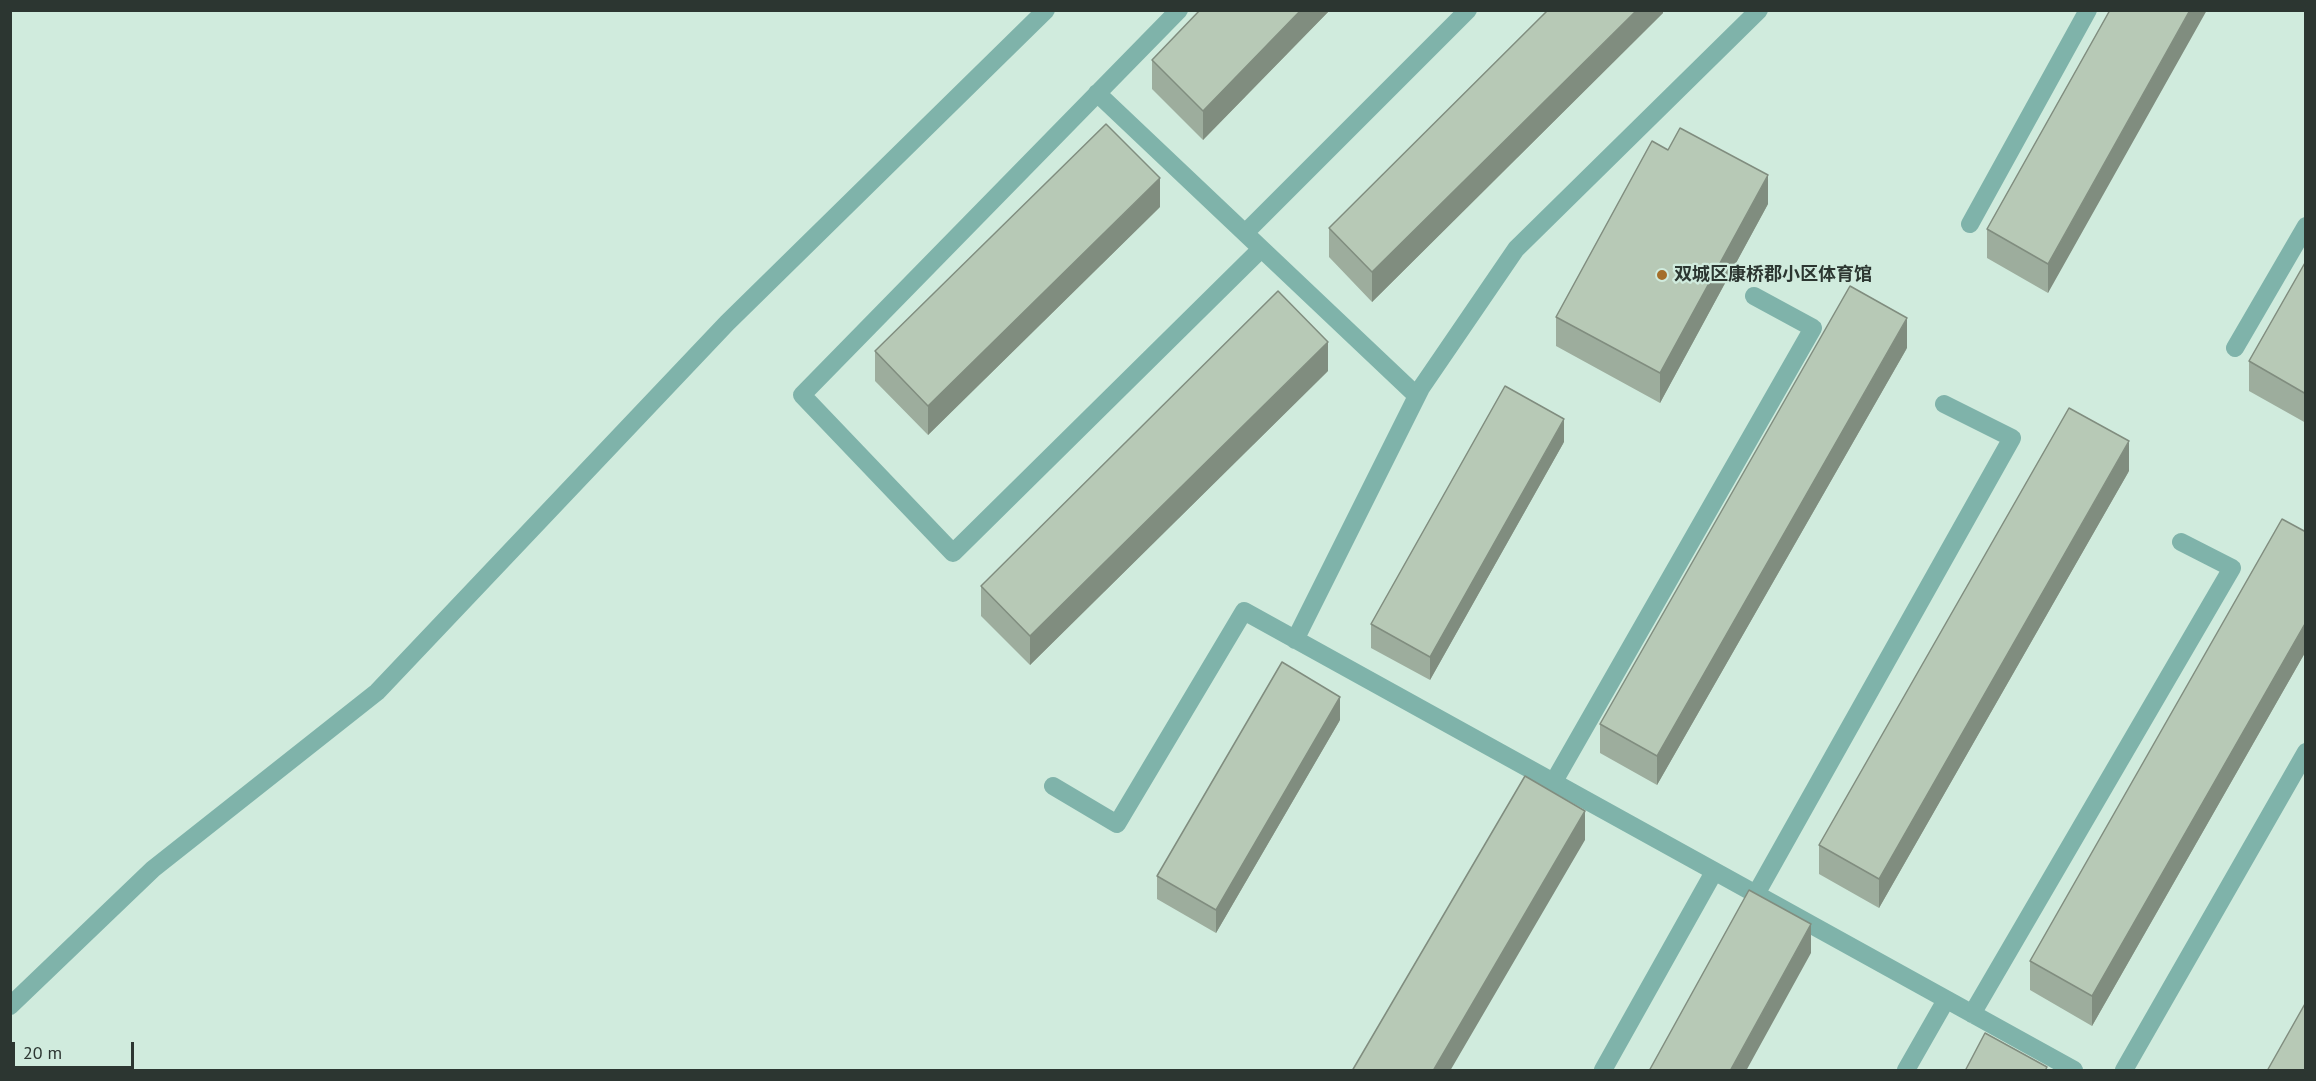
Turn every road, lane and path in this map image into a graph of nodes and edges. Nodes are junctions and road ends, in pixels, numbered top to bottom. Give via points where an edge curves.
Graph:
1 (1046, 10) edge
2 (1179, 10) edge
3 (1468, 10) edge
4 (1759, 10) edge
5 (2088, 10) edge
6 (1097, 93) junction
7 (1970, 224) dead end
8 (2306, 226) edge
9 (1245, 233) junction
10 (1261, 249) junction
11 (1754, 296) dead end
12 (2235, 348) dead end
13 (1417, 396) junction
14 (1944, 404) dead end
15 (2181, 542) dead end
16 (1295, 640) junction
17 (2306, 752) edge
18 (1553, 783) junction
19 (1053, 786) dead end
20 (1714, 872) junction
21 (1756, 894) junction
22 (1946, 1000) junction
23 (10, 1006) edge
24 (1972, 1014) junction
25 (1603, 1071) edge
26 (1906, 1071) edge
27 (2074, 1071) edge
28 (2124, 1071) edge

1 - 23 street via 727,323 377,692 153,869
2 - 6 street
3 - 9 street
4 - 13 street via 1516,249
5 - 7 street
6 - 9 street
6 - 10 street via 802,395 953,553
8 - 12 street
9 - 10 street
10 - 13 street
11 - 18 street via 1813,327
13 - 16 street
14 - 21 street via 2012,438
15 - 24 street via 2232,568
16 - 18 street
16 - 19 street via 1244,611 1117,824
17 - 28 street
18 - 20 street
20 - 21 street
20 - 25 street
21 - 22 street
22 - 24 street
22 - 26 street
24 - 27 street

